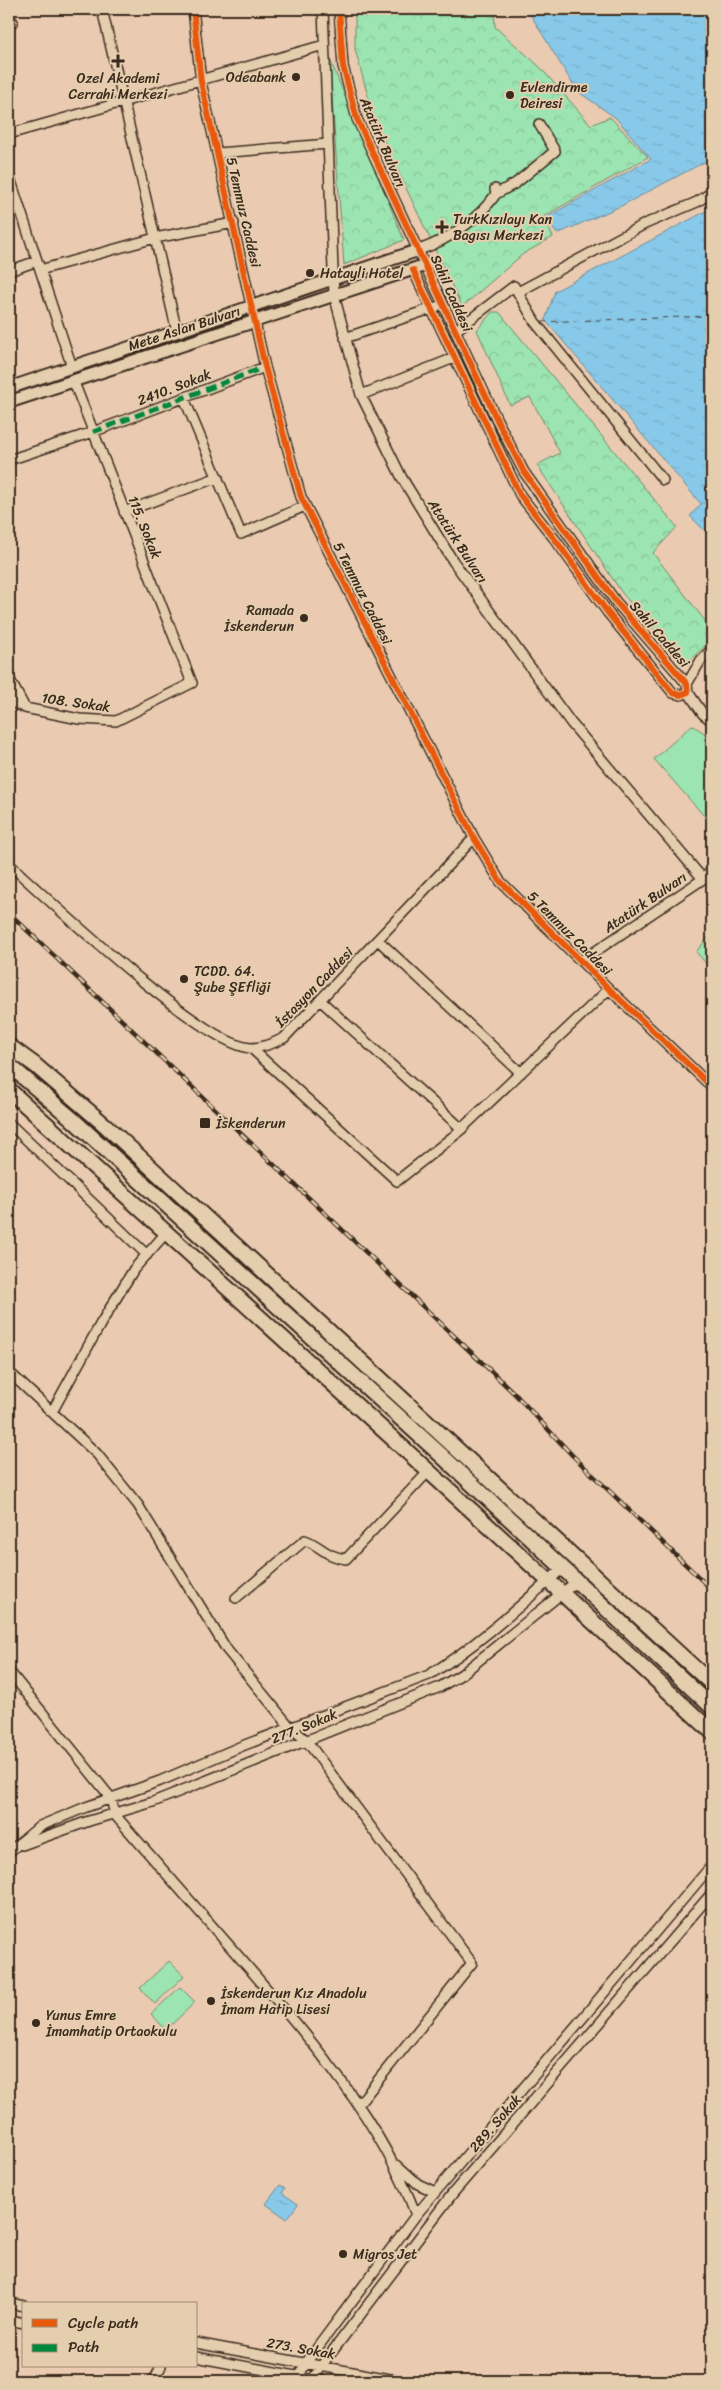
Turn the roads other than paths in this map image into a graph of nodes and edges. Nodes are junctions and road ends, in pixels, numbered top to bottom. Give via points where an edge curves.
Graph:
1 (102, 9) edge
2 (193, 9) edge
3 (323, 9) edge
4 (339, 9) edge
5 (324, 45) junction
6 (201, 78) junction
7 (124, 101) junction
8 (539, 124) dead end
9 (9, 134) edge
10 (328, 144) junction
11 (218, 153) junction
12 (9, 175) edge
13 (712, 192) edge
14 (234, 223) junction
15 (155, 238) junction
16 (419, 250) junction
17 (39, 265) junction
18 (426, 265) junction
19 (413, 270) junction
20 (9, 271) edge
21 (333, 278) junction
22 (518, 292) junction
23 (334, 295) junction
24 (443, 304) junction
25 (252, 306) junction
26 (431, 309) junction
27 (255, 320) junction
28 (455, 331) junction
29 (177, 332) junction
30 (345, 338) junction
31 (454, 358) junction
32 (72, 367) junction
33 (265, 367) junction
34 (73, 380) junction
35 (9, 388) edge
36 (361, 395) junction
37 (184, 398) junction
38 (9, 402) edge
39 (93, 432) junction
40 (9, 460) edge
41 (218, 477) junction
42 (663, 480) dead end
43 (305, 506) junction
44 (124, 512) junction
45 (712, 649) edge
46 (9, 678) edge
47 (192, 683) joint
48 (688, 688) junction
49 (9, 702) edge
50 (25, 708) junction
51 (712, 721) edge
52 (474, 838) junction
53 (9, 864) edge
54 (712, 870) edge
55 (703, 879) junction
56 (378, 940) junction
57 (581, 961) junction
58 (609, 989) junction
59 (321, 1001) junction
60 (9, 1046) edge
61 (251, 1048) junction
62 (9, 1065) edge
63 (521, 1073) junction
64 (712, 1087) edge
65 (9, 1090) edge
66 (9, 1123) edge
67 (462, 1128) junction
68 (166, 1233) junction
69 (147, 1255) junction
70 (9, 1372) edge
71 (52, 1412) junction
72 (428, 1472) junction
73 (563, 1568) junction
74 (549, 1580) junction
75 (576, 1581) junction
76 (563, 1593) junction
77 (236, 1598) dead end
78 (9, 1671) edge
79 (712, 1684) edge
80 (712, 1707) edge
81 (291, 1728) junction
82 (712, 1732) edge
83 (306, 1740) junction
84 (111, 1798) junction
85 (115, 1814) junction
86 (12, 1850) edge
87 (712, 1865) edge
88 (712, 1893) edge
89 (513, 2099) junction
90 (359, 2104) junction
91 (524, 2111) junction
92 (502, 2113) junction
93 (514, 2123) junction
94 (395, 2164) junction
95 (434, 2192) junction
96 (416, 2215) junction
97 (9, 2303) edge
98 (22, 2306) edge
99 (9, 2320) edge
100 (22, 2323) edge
101 (198, 2343) edge
102 (198, 2357) edge
103 (306, 2363) junction
104 (322, 2365) junction
105 (160, 2368) edge
106 (297, 2380) edge
107 (154, 2381) edge
108 (316, 2381) edge
109 (401, 2381) edge

1 - 7 street
2 - 6 street, 5 Temmuz Caddesi
3 - 5 street, Atatürk Bulvarı
4 - 16 street, Atatürk Bulvarı via 343,66 357,119
5 - 6 street
5 - 10 street, Atatürk Bulvarı
6 - 7 street
6 - 11 street, 5 Temmuz Caddesi
7 - 9 street
7 - 15 street
8 - 16 street via 555,150 516,183 496,192 487,207 458,230
10 - 11 street
10 - 21 street, Atatürk Bulvarı
11 - 14 street, 5 Temmuz Caddesi
12 - 17 street
13 - 22 street
14 - 15 street
14 - 25 street, 5 Temmuz Caddesi
15 - 17 street
15 - 29 street
16 - 18 street, Sahil Caddesi
16 - 21 main road, Mete Aslan Bulvarı
17 - 20 street
17 - 32 street
18 - 19 main road, Mete Aslan Bulvarı
18 - 24 street, Sahil Caddesi
19 - 23 main road, Mete Aslan Bulvarı
19 - 26 street, Sahil Caddesi
21 - 23 street, Atatürk Bulvarı
21 - 25 main road, Mete Aslan Bulvarı
22 - 28 street via 514,286
22 - 42 street via 535,322
23 - 27 main road, Mete Aslan Bulvarı
23 - 30 street, Atatürk Bulvarı
24 - 26 street
24 - 28 street, Sahil Caddesi
25 - 27 street, 5 Temmuz Caddesi
25 - 29 main road, Mete Aslan Bulvarı
26 - 30 street
26 - 31 street, Sahil Caddesi
27 - 33 street, 5 Temmuz Caddesi
27 - 34 main road, Mete Aslan Bulvarı
28 - 48 street, Sahil Caddesi via 524,472 616,602
29 - 32 main road, Mete Aslan Bulvarı
30 - 36 street, Atatürk Bulvarı
31 - 36 street
31 - 48 street, Sahil Caddesi via 520,495 608,613 673,693 682,695
32 - 35 main road, Mete Aslan Bulvarı
33 - 37 street, 2410. Sokak
33 - 43 street, 5 Temmuz Caddesi
34 - 38 main road, Mete Aslan Bulvarı
34 - 39 street, 115. Sokak
36 - 55 street, Atatürk Bulvarı via 402,478 453,561 571,724
37 - 39 street, 2410. Sokak
37 - 41 street
39 - 40 street, 2410. Sokak
39 - 44 street, 115. Sokak
41 - 43 street via 241,534
41 - 44 street
43 - 52 street, 5 Temmuz Caddesi
44 - 47 street, 115. Sokak
45 - 48 street via 701,660
46 - 50 street
47 - 50 street, 108. Sokak via 116,721 79,719
48 - 51 street, Sahil Caddesi via 703,714
49 - 50 street, 108. Sokak
52 - 56 street, İstasyon Caddesi
52 - 57 street, 5 Temmuz Caddesi via 500,880
53 - 61 street via 185,1014 235,1044
54 - 55 street
55 - 57 street, Atatürk Bulvarı
56 - 59 street, İstasyon Caddesi
56 - 63 street
57 - 58 street, 5 Temmuz Caddesi
58 - 63 street
58 - 64 street, 5 Temmuz Caddesi
59 - 61 street, İstasyon Caddesi via 284,1038
59 - 67 street
60 - 79 highway via 106,1126
61 - 67 street via 397,1181
62 - 73 highway
63 - 67 street
65 - 68 highway
66 - 69 street
68 - 69 street
68 - 72 highway
69 - 71 street via 134,1269 101,1323
70 - 71 street
71 - 81 street via 97,1454 138,1505 227,1650
72 - 74 highway
72 - 77 street via 346,1559 329,1555 304,1540
73 - 74 street, 277. Sokak
73 - 75 highway
74 - 76 highway
74 - 81 street, 277. Sokak via 482,1639 429,1675
75 - 76 street, 277. Sokak
75 - 80 highway
76 - 82 highway
76 - 83 street, 277. Sokak via 462,1674
78 - 84 street
81 - 83 street
81 - 84 street, 277. Sokak
83 - 85 street, 277. Sokak via 153,1802
83 - 90 street via 472,1963
84 - 85 street
84 - 86 street, 277. Sokak via 40,1826
85 - 86 street, 277. Sokak
85 - 90 street via 303,2030
87 - 89 street
88 - 91 street, 289. Sokak
89 - 91 street
89 - 92 street
90 - 94 street
91 - 93 street, 289. Sokak
92 - 93 street
92 - 95 street
93 - 104 street, 289. Sokak via 453,2193
94 - 95 street via 418,2184
94 - 96 street
95 - 96 street
96 - 103 street
97 - 98 street
99 - 100 street
101 - 103 street, 273. Sokak
102 - 106 street, 273. Sokak
103 - 104 street, 273. Sokak
103 - 106 street
104 - 108 street, 289. Sokak
104 - 109 street, 273. Sokak
105 - 107 street
106 - 108 street, 273. Sokak

